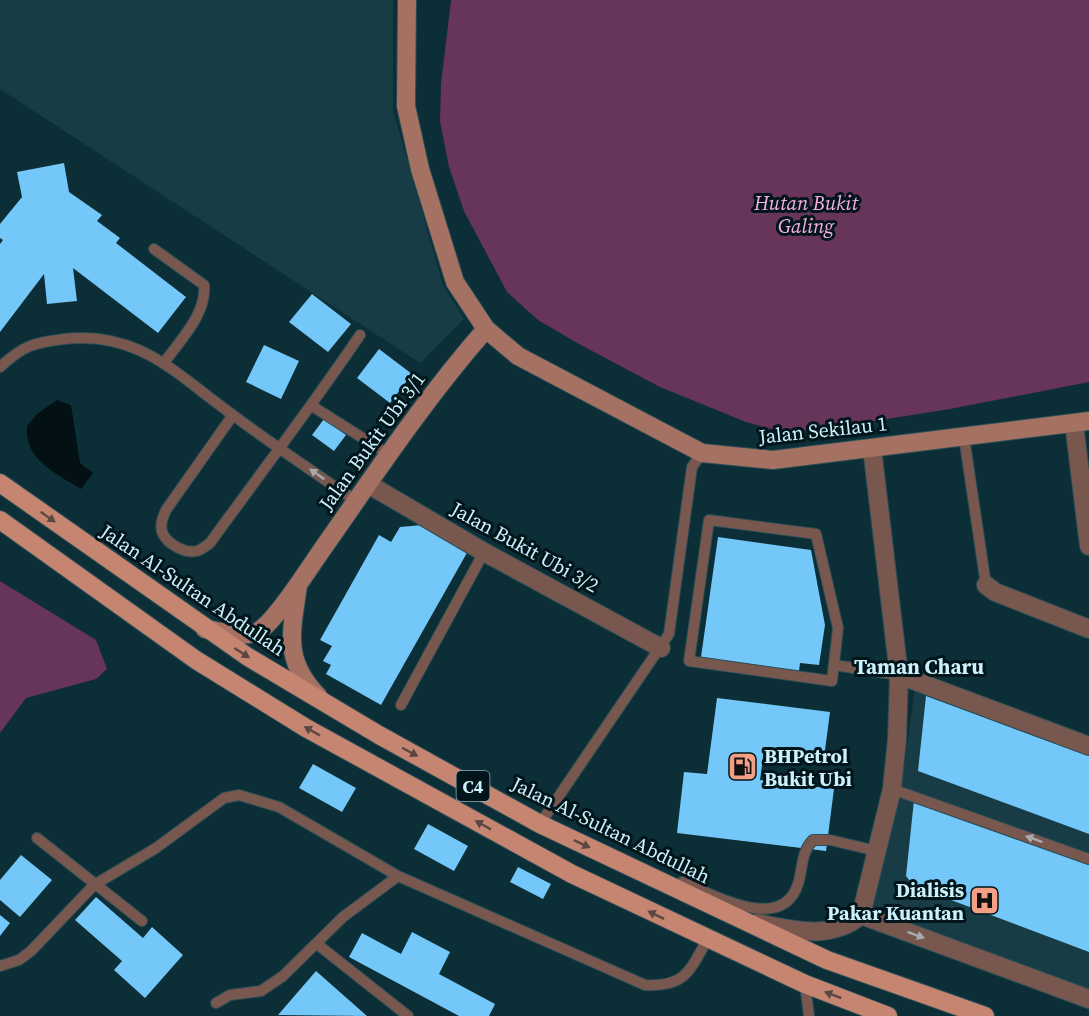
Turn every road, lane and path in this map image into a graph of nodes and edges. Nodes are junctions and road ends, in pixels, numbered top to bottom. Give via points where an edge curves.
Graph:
1 (406, 0) edge
2 (154, 249) dead end
3 (486, 329) junction
4 (360, 335) dead end
5 (164, 363) junction
6 (0, 367) edge
7 (312, 406) junction
8 (233, 415) junction
9 (1082, 422) edge
10 (964, 437) junction
11 (279, 447) junction
12 (872, 448) junction
13 (702, 453) junction
14 (388, 454) junction
15 (0, 483) edge
16 (368, 484) junction
17 (357, 501) junction
18 (0, 520) edge
19 (1089, 546) edge
20 (484, 552) junction
21 (299, 583) junction
22 (986, 585) joint
23 (205, 629) junction
24 (1089, 629) edge
25 (661, 648) junction
26 (834, 665) junction
27 (899, 675) junction
28 (401, 705) dead end
29 (328, 706) junction
30 (1089, 746) edge
31 (892, 789) junction
32 (540, 824) junction
33 (37, 838) dead end
34 (877, 851) junction
35 (1089, 859) edge
36 (617, 860) junction
37 (398, 876) junction
38 (94, 885) junction
39 (861, 915) junction
40 (142, 921) dead end
41 (750, 922) junction
42 (707, 939) junction
43 (317, 944) junction
44 (0, 966) edge
45 (805, 984) junction
46 (1089, 999) edge
47 (216, 1004) dead end
48 (408, 1016) edge
49 (809, 1016) edge
50 (888, 1016) edge
51 (984, 1016) edge

1 - 3 street, Jalan Sekilau 1 via 406,106 420,169 455,282
2 - 5 lane via 204,285 200,312
3 - 13 street, Jalan Sekilau 1 via 518,356
3 - 14 street, Jalan Bukit Ubi 3/1
4 - 7 lane
5 - 6 lane via 132,345 79,337 32,343
5 - 8 lane
7 - 11 lane
7 - 14 lane
8 - 11 lane
8 - 11 lane via 166,510 161,522 163,534 172,544 197,551 210,543
9 - 10 street, Jalan Sekilau 1
9 - 19 street
10 - 12 street, Jalan Sekilau 1
10 - 22 lane
17 -> 11 lane
12 - 13 street, Jalan Sekilau 1 via 773,460
12 - 27 street
13 - 25 lane via 692,467 674,611
14 - 16 street, Jalan Bukit Ubi 3/1
15 -> 23 main road, Jalan Al-Sultan Abdullah / C4
16 - 17 street, Jalan Bukit Ubi 3/1
16 - 20 street, Jalan Bukit Ubi 3/2
17 - 21 street, Jalan Bukit Ubi 3/1
42 -> 18 main road, C4 via 572,874 306,728 196,660
20 - 25 street, Jalan Bukit Ubi 3/2
20 - 28 lane
21 - 23 street, Jalan Bukit Ubi 3/1 via 257,632 247,635
21 - 29 street via 292,640 295,663 302,679
22 - 24 street
23 -> 29 main road, Jalan Al-Sultan Abdullah / C4
25 - 32 lane
26 - 26 lane via 832,681 689,661 709,520 816,534 838,628
26 - 27 lane
27 - 30 street
27 - 31 street
29 -> 32 main road, Jalan Al-Sultan Abdullah / C4
31 - 34 street
35 -> 31 lane
32 -> 36 main road, Jalan Al-Sultan Abdullah / C4
33 - 38 lane
34 - 36 lane via 813,840 806,848 794,894 786,903 770,909 741,906
34 - 39 street
36 - 41 main road, Jalan Al-Sultan Abdullah / C4
37 - 38 lane via 279,807 239,795 224,798 156,848
37 - 42 lane via 645,985 666,986 680,979
37 - 43 lane via 355,907
38 - 40 lane
38 - 44 lane via 31,951
39 - 41 street via 851,924 833,930
39 -> 46 street
41 - 51 main road, Jalan Al-Sultan Abdullah / C4 via 827,960
42 - 45 main road, C4
43 - 47 lane via 261,991 231,995
43 - 48 lane
45 - 49 lane
50 -> 45 main road, C4

